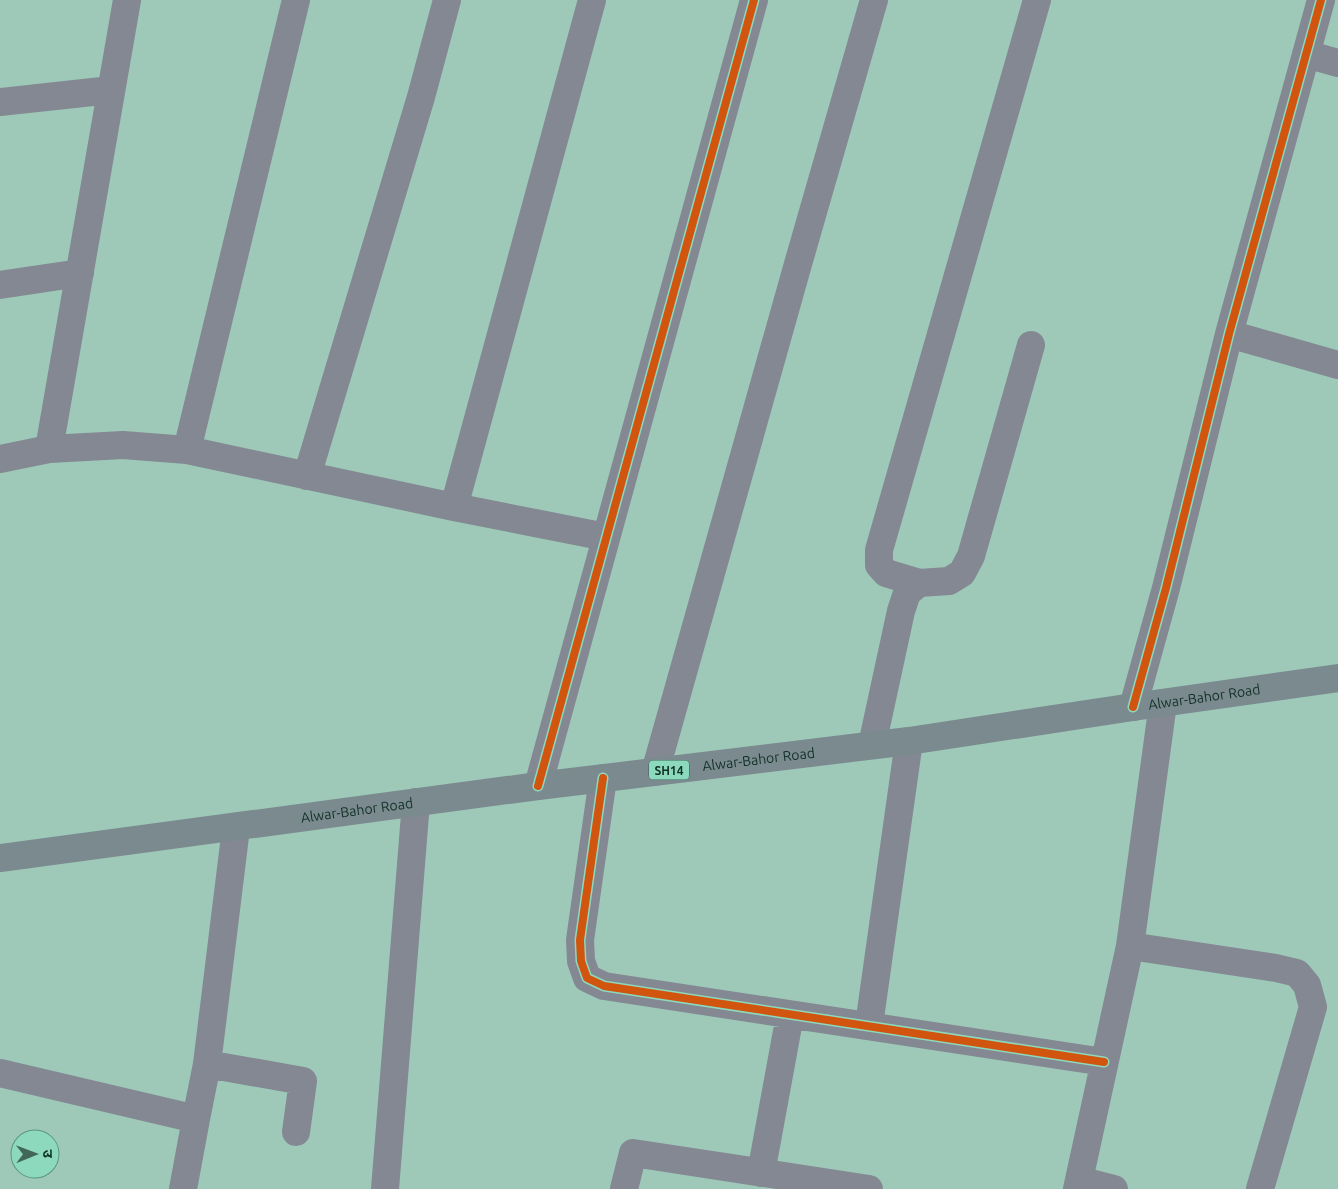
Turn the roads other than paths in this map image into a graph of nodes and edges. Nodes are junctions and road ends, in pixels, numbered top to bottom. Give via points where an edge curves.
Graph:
1 (127, 0) edge
2 (296, 0) edge
3 (447, 0) edge
4 (592, 0) edge
5 (754, 0) edge
6 (874, 0) edge
7 (1037, 0) edge
8 (1321, 0) edge
9 (1306, 54) junction
10 (1338, 63) edge
11 (111, 90) junction
12 (0, 102) edge
13 (80, 273) junction
14 (0, 284) edge
15 (1229, 334) junction
16 (1031, 345) dead end
17 (1338, 365) edge
18 (49, 449) junction
19 (187, 450) junction
20 (0, 459) edge
21 (307, 476) junction
22 (454, 507) junction
23 (606, 537) junction
24 (919, 583) junction
25 (1338, 678) edge
26 (1163, 702) junction
27 (1133, 706) junction
28 (909, 740) junction
29 (872, 745) junction
30 (655, 772) junction
31 (603, 778) junction
32 (538, 786) junction
33 (416, 802) junction
34 (236, 828) junction
35 (0, 858) edge
36 (1130, 946) junction
37 (790, 1015) junction
38 (869, 1026) junction
39 (1104, 1062) junction
40 (207, 1064) junction
41 (0, 1074) edge
42 (196, 1119) junction
43 (296, 1132) dead end
44 (760, 1173) junction
45 (1078, 1184) edge
46 (183, 1189) edge
47 (385, 1189) edge
48 (624, 1189) edge
49 (869, 1189) edge
50 (1114, 1189) edge
51 (1260, 1189) edge

1 - 11 street
2 - 19 street
3 - 21 street
4 - 22 street
5 - 23 street
6 - 30 street
7 - 24 street via 878,550 879,565 886,573
8 - 9 street
9 - 10 street
9 - 15 street
11 - 12 street
11 - 13 street
13 - 14 street
13 - 18 street
15 - 17 street
15 - 27 street
16 - 24 street via 971,556 962,573 949,581
18 - 19 street via 123,445
18 - 20 street
19 - 21 street
21 - 22 street
22 - 23 street
23 - 32 street
24 - 29 street via 907,593 901,611
25 - 26 main road, Alwar-Bahor Road / SH14
26 - 27 main road, Alwar-Bahor Road / SH14
26 - 36 street
27 - 28 main road, Alwar-Bahor Road / SH14
28 - 29 main road, Alwar-Bahor Road / SH14
28 - 38 street
29 - 30 main road, Alwar-Bahor Road / SH14
30 - 31 main road, Alwar-Bahor Road / SH14
31 - 32 main road, Alwar-Bahor Road / SH14
31 - 37 street via 580,940 581,961 587,978 604,986
32 - 33 main road, Alwar-Bahor Road / SH14
33 - 34 main road, Alwar-Bahor Road / SH14
33 - 47 street
34 - 35 main road, Alwar-Bahor Road / SH14
34 - 40 street
36 - 39 street
36 - 51 street via 1276,968 1297,974 1307,985 1313,1007
37 - 38 street
37 - 44 street
38 - 39 street
39 - 45 street
40 - 42 street
40 - 43 street via 303,1081
41 - 42 street
42 - 46 street
44 - 48 street via 633,1153
44 - 49 street
45 - 50 street

